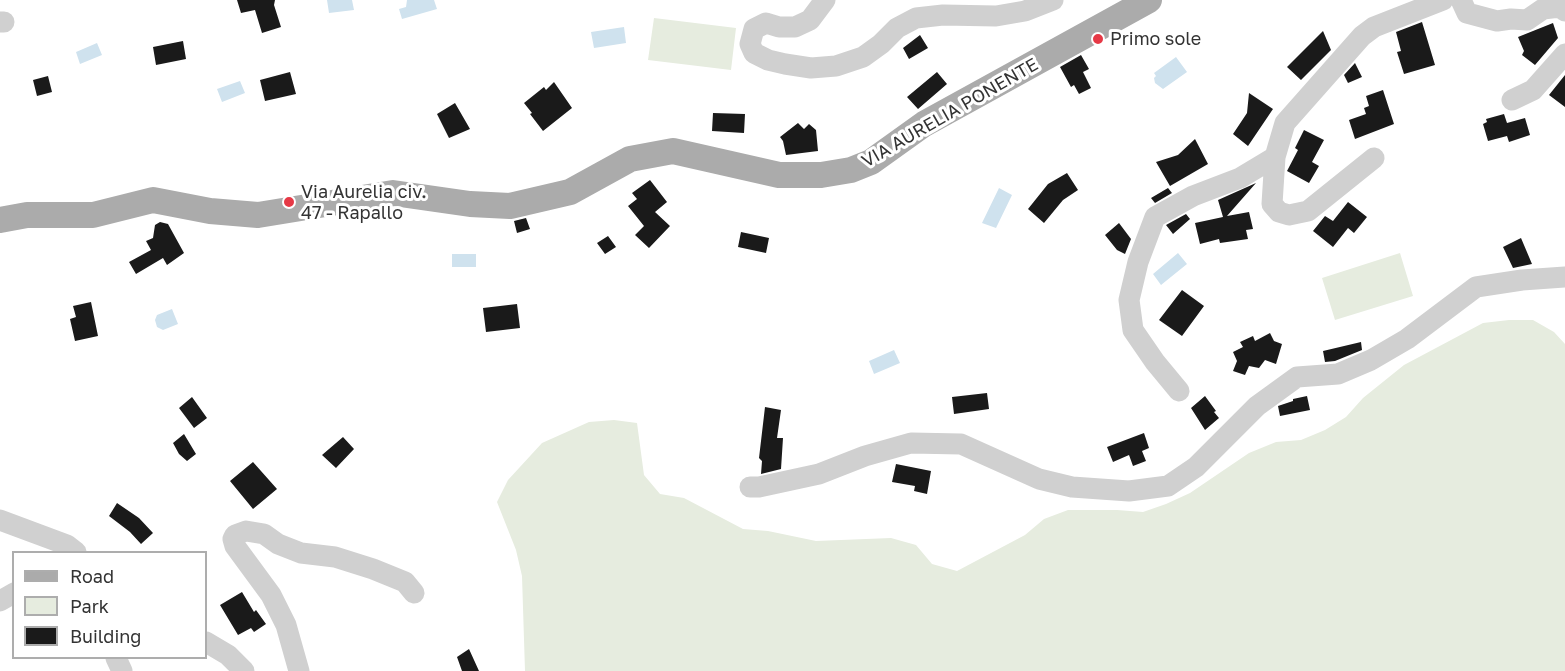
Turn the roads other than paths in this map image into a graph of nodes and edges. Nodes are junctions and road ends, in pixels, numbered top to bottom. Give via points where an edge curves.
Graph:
1 (825, 0) edge
2 (1053, 0) edge
3 (1149, 0) edge
4 (1443, 0) edge
5 (1461, 0) edge
6 (1565, 11) edge
7 (1565, 54) edge
8 (1512, 100) dead end
9 (1275, 157) junction
10 (1374, 158) dead end
11 (0, 220) edge
12 (1565, 277) edge
13 (1179, 391) dead end
14 (750, 487) dead end
15 (0, 520) edge
16 (75, 551) edge
17 (414, 593) dead end
18 (207, 643) edge
19 (244, 671) edge
20 (299, 671) edge

1 - 2 street via 810,20 795,27 766,23 754,29 750,44 754,53 784,64 836,66 863,57 897,28 916,18 996,16 1025,11
3 - 11 main road, VIA AURELIA PONENTE via 924,124 871,162 851,170 779,175 673,151 630,159 570,192 510,206 393,193 258,214 210,211 153,200 93,215 27,215
4 - 9 street via 1374,27 1362,36 1285,123
5 - 6 street via 1467,13 1497,21 1527,20 1543,9 1560,7
7 - 8 street via 1533,90
9 - 10 street via 1272,204 1289,215 1308,211 1320,203
9 - 13 street via 1240,178 1193,196 1155,217 1129,300 1133,330
12 - 14 street via 1476,287 1407,339 1371,360 1338,374 1297,377 1257,406 1196,467 1168,486 1129,491 1072,487 1039,479 961,444 911,443 819,474
15 - 16 street
17 - 20 street via 405,582 373,569 335,557 301,553 264,534 246,531 236,535 235,546 271,595 286,625
18 - 19 street

